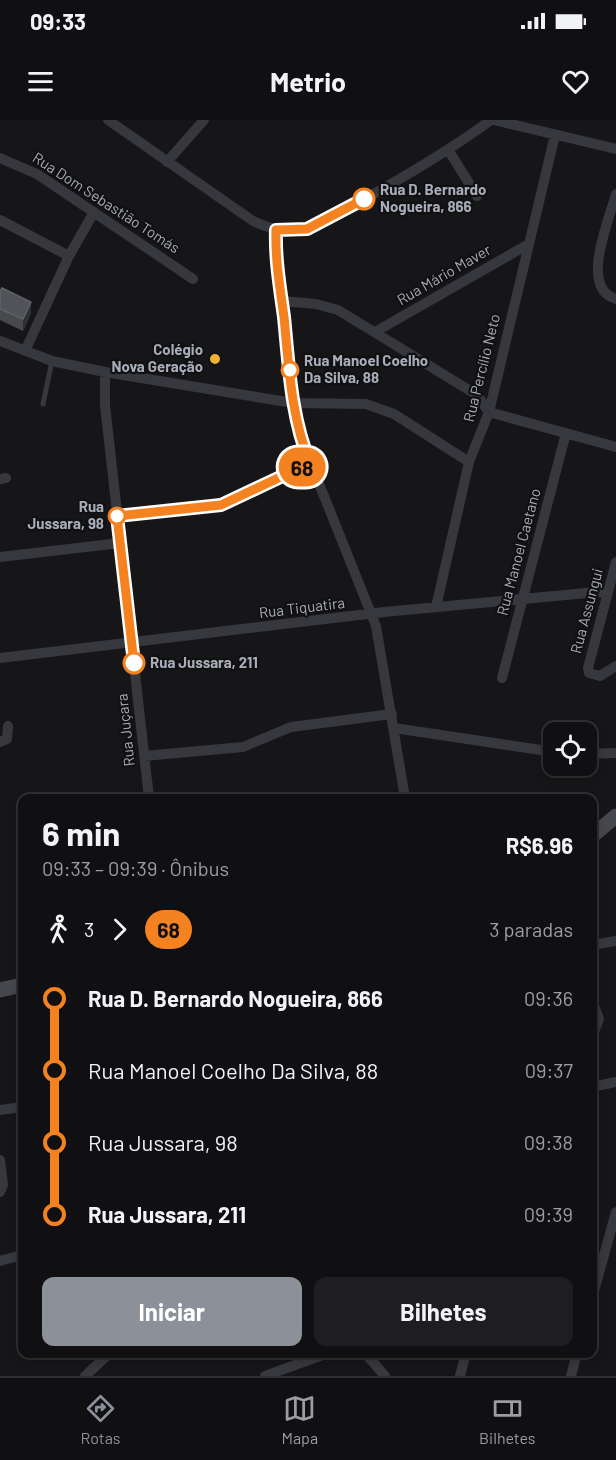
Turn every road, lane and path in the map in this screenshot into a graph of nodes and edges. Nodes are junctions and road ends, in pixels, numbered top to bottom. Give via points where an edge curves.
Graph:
1 (108, 120) edge
2 (204, 120) edge
3 (492, 120) edge
4 (555, 135) junction
5 (616, 149) edge
6 (449, 151) junction
7 (0, 158) edge
8 (167, 162) junction
9 (616, 194) edge
10 (477, 196) dead end
11 (94, 212) junction
12 (0, 220) edge
13 (276, 230) junction
14 (527, 245) junction
15 (69, 256) junction
16 (193, 279) dead end
17 (616, 299) edge
18 (282, 301) junction
19 (375, 332) junction
20 (0, 341) edge
21 (25, 351) junction
22 (52, 361) junction
23 (105, 372) junction
24 (293, 403) junction
25 (43, 404) dead end
26 (489, 412) junction
27 (566, 433) junction
28 (616, 447) edge
29 (470, 462) junction
30 (310, 463) junction
31 (117, 516) junction
32 (120, 543) junction
33 (0, 557) edge
34 (616, 562) edge
35 (608, 591) junction
36 (522, 599) junction
37 (436, 607) junction
38 (372, 615) junction
39 (131, 643) junction
40 (0, 658) edge
41 (616, 666) edge
42 (502, 678) dead end
43 (392, 714) junction
44 (8, 726) dead end
45 (394, 728) junction
46 (0, 742) edge
47 (543, 750) edge
48 (616, 753) edge
49 (597, 754) edge
50 (144, 756) junction
51 (148, 794) edge
52 (404, 794) edge
53 (616, 816) edge
54 (597, 832) edge
55 (616, 941) edge
56 (597, 944) edge
57 (18, 982) edge
58 (18, 983) edge
59 (0, 984) edge
60 (0, 990) edge
61 (616, 1082) edge
62 (597, 1086) edge
63 (18, 1108) edge
64 (0, 1110) edge
65 (0, 1160) edge
66 (0, 1192) edge
67 (616, 1212) edge
68 (18, 1256) edge
69 (0, 1261) edge
70 (597, 1280) edge
71 (105, 1358) edge
72 (314, 1358) edge
73 (369, 1358) edge
74 (465, 1358) edge
75 (576, 1358) edge
76 (85, 1376) edge
77 (265, 1376) edge
78 (385, 1376) edge
79 (460, 1376) edge
80 (571, 1376) edge

1 - 8 street
2 - 8 street
3 - 4 street
3 - 6 street
4 - 5 street
4 - 14 street, Rua Percílio Neto
6 - 10 street
6 - 13 street via 323,222 307,229
7 - 11 street, Rua Dom Sebastião Tomás via 21,165
8 - 13 street via 253,221
9 - 17 street via 597,268 602,293
11 - 15 street
11 - 16 street, Rua Dom Sebastião Tomás
12 - 15 street
13 - 18 street
14 - 19 street, Rua Mário Maver
14 - 26 street, Rua Percílio Neto
15 - 21 street
18 - 19 street via 327,307
18 - 24 street
19 - 26 street via 477,395
20 - 21 street
21 - 22 street
22 - 23 street
22 - 25 lane
23 - 24 street
23 - 31 street, Rua Juçara
24 - 29 street via 366,404 380,408
24 - 30 street
26 - 27 street
26 - 29 street, Rua Percílio Neto
27 - 28 street
27 - 36 street, Rua Manoel Caetano
29 - 37 street, Rua Percílio Neto
30 - 31 street via 221,505
30 - 38 street
31 - 32 street, Rua Juçara
32 - 33 street
32 - 39 street, Rua Juçara
34 - 35 street, Rua Assungui
35 - 36 street, Rua Tiquatira
35 - 41 street, Rua Assungui via 588,668 589,673 600,676
36 - 37 street, Rua Tiquatira
36 - 42 street, Rua Manoel Caetano
37 - 38 street, Rua Tiquatira
38 - 39 street, Rua Tiquatira
38 - 43 street
39 - 40 street, Rua Tiquatira
39 - 50 street, Rua Juçara
43 - 45 street
43 - 50 street via 291,727 243,747
44 - 46 street via 7,739
45 - 47 street
45 - 52 street
48 - 49 street
50 - 51 street, Rua Juçara
53 - 54 street
55 - 56 street
57 - 59 street
58 - 60 street
61 - 62 street
63 - 64 street
65 - 66 street
67 - 70 street
68 - 69 street
71 - 76 street
72 - 77 street
73 - 78 street
74 - 79 street
75 - 80 street

